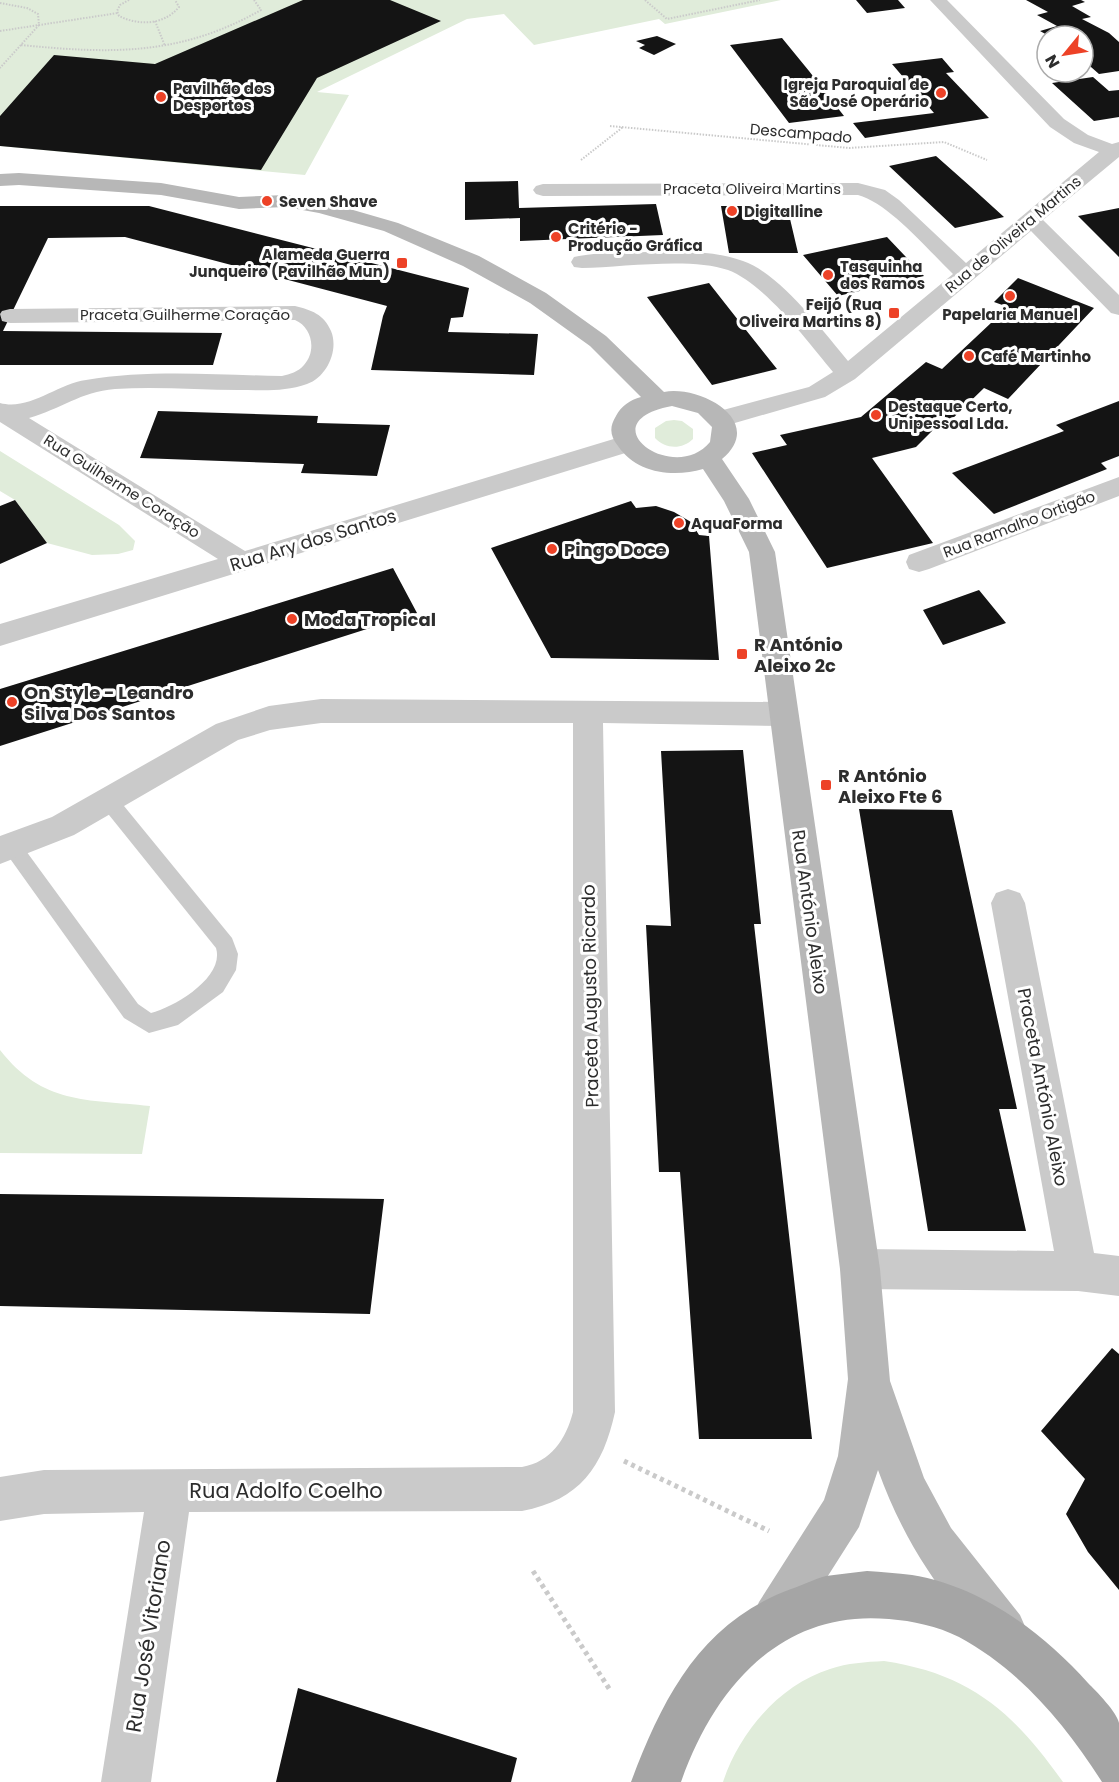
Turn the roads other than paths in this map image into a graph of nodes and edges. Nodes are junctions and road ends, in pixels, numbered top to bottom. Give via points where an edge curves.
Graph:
1 (938, 0) edge
2 (1116, 150) edge
3 (6, 178) edge
4 (543, 190) dead end
5 (1031, 219) junction
6 (582, 262) dead end
7 (965, 274) junction
8 (1119, 308) edge
9 (10, 316) dead end
10 (848, 374) junction
11 (657, 399) junction
12 (4, 412) edge
13 (721, 419) junction
14 (626, 444) junction
15 (708, 458) junction
16 (1119, 486) edge
17 (243, 562) junction
18 (919, 562) dead end
19 (0, 635) edge
20 (588, 711) junction
21 (782, 714) junction
22 (108, 800) junction
23 (5, 848) edge
24 (1008, 903) dead end
25 (860, 1269) junction
26 (1078, 1271) junction
27 (1119, 1276) edge
28 (869, 1379) junction
29 (576, 1456) joint
30 (170, 1490) junction
31 (0, 1499) edge
32 (775, 1618) junction
33 (1021, 1651) junction
34 (1102, 1725) edge
35 (1119, 1765) edge
36 (126, 1782) edge
37 (656, 1782) edge

1 - 2 street via 1057,123 1082,139
2 - 5 street, Rua de Oliveira Martins
3 - 11 street via 161,189 239,203 286,201 322,207 391,228 471,261 538,298 598,341
4 - 7 street, Praceta Oliveira Martins via 858,189 878,194 892,204
5 - 7 street, Rua de Oliveira Martins
5 - 8 street
6 - 10 street via 709,259 738,266 764,282
7 - 10 street, Rua de Oliveira Martins
9 - 12 street, Praceta Guilherme Coração via 295,313 311,318 322,333 323,348 306,376 282,383 115,382 74,389 23,412
10 - 13 street, Rua de Oliveira Martins via 817,392
11 - 13 street via 701,404
11 - 14 street via 630,412 623,422
12 - 17 street, Rua Guilherme Coração
13 - 15 street via 726,433 721,447
14 - 15 street via 637,455 673,465
14 - 17 street, Rua Ary dos Santos
15 - 21 street, Rua António Aleixo via 736,499 762,552
16 - 18 street, Rua Ramalho Ortigão
17 - 19 street, Rua Ary dos Santos
20 - 21 street
20 - 22 street via 321,711 269,718 227,732
20 - 29 street, Praceta Augusto Ricardo via 594,1412
21 - 25 street, Rua António Aleixo
22 - 23 street via 63,826
22 - 23 lane via 225,944 228,954 226,970 216,985 164,1021 149,1023 131,1011
24 - 26 street, Praceta António Aleixo
25 - 26 street
25 - 28 street, Rua António Aleixo
26 - 27 street
28 - 32 street, Rua António Aleixo via 860,1456 843,1511
28 - 33 street, Rua António Aleixo via 918,1514 950,1564
29 - 30 street, Rua Adolfo Coelho via 544,1484 522,1489
30 - 31 street, Rua Adolfo Coelho via 44,1492
30 - 36 street, Rua José Vitoriano
32 - 33 main road via 841,1595 914,1598 986,1627
32 - 37 main road via 717,1666 672,1737
33 - 34 main road
34 - 35 main road

